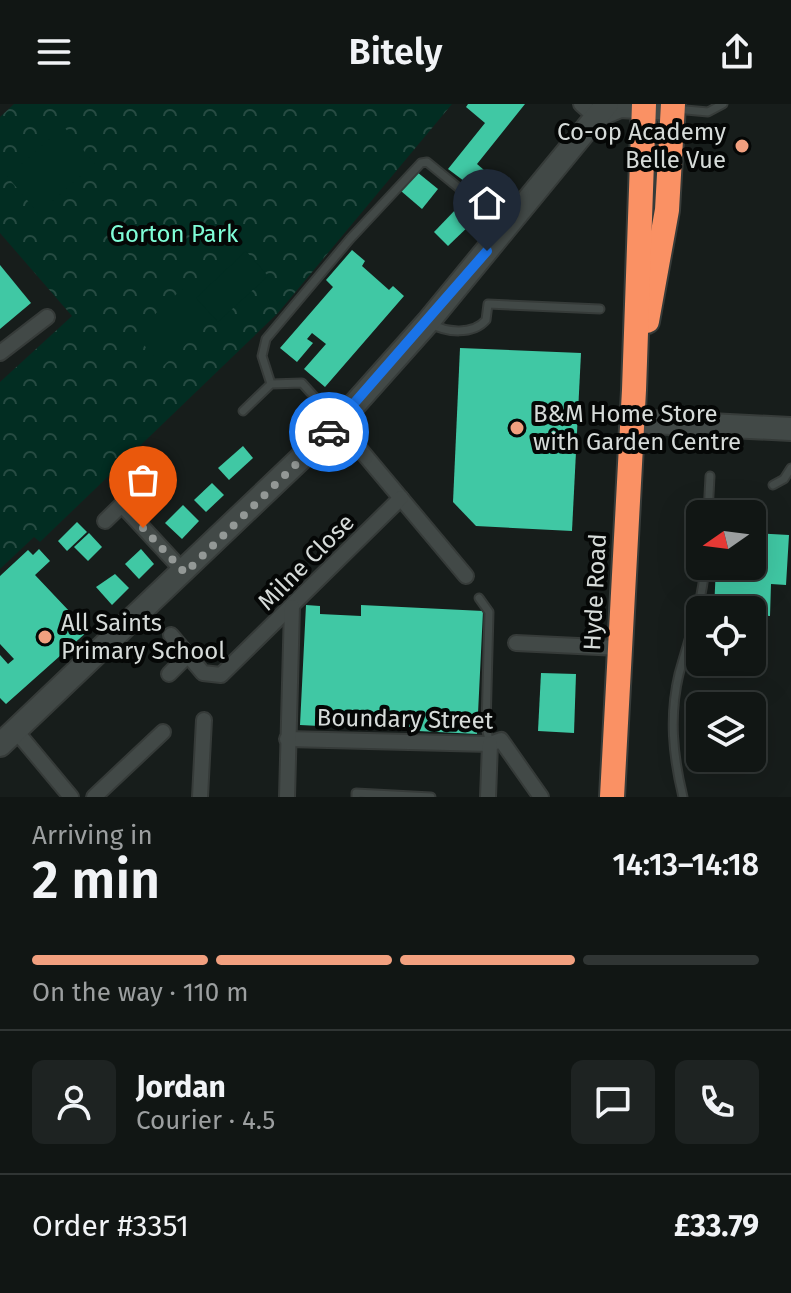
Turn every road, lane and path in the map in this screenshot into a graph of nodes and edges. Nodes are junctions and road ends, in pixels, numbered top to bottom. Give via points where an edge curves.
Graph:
1 (723, 104) edge
2 (658, 106) edge
3 (597, 110) edge
4 (507, 227) junction
5 (600, 309) dead end
6 (47, 317) dead end
7 (428, 322) junction
8 (0, 353) edge
9 (271, 384) junction
10 (634, 390) junction
11 (243, 411) dead end
12 (632, 421) junction
13 (338, 423) junction
14 (791, 429) edge
15 (791, 468) edge
16 (710, 476) dead end
17 (773, 485) dead end
18 (139, 488) dead end
19 (401, 498) junction
20 (709, 500) edge
21 (122, 505) junction
22 (105, 521) dead end
23 (185, 573) junction
24 (466, 576) dead end
25 (704, 580) edge
26 (479, 598) dead end
27 (292, 607) junction
28 (171, 635) dead end
29 (516, 643) dead end
30 (619, 648) junction
31 (187, 656) junction
32 (169, 674) dead end
33 (204, 720) dead end
34 (163, 732) dead end
35 (8, 738) edge
36 (287, 739) junction
37 (490, 744) junction
38 (71, 797) edge
39 (94, 797) edge
40 (200, 797) edge
41 (287, 797) edge
42 (356, 797) edge
43 (431, 797) edge
44 (488, 797) edge
45 (541, 797) edge
46 (612, 797) edge
47 (683, 797) edge

1 - 2 lane via 708,112
2 - 3 street
2 - 10 highway, Hyde Road via 637,276
2 - 10 highway, Hyde Road via 665,223
3 - 4 street
4 - 7 street
4 - 9 lane via 427,162 421,163 266,339 262,356
5 - 7 lane via 488,304 486,320 472,330 442,330
6 - 8 street
7 - 13 street
9 - 11 lane
9 - 13 lane via 302,383
10 - 12 highway, Hyde Road
12 - 14 street
12 - 30 highway, Hyde Road
13 - 19 street
13 - 23 street
15 - 17 lane
16 - 20 lane
18 - 21 street
19 - 24 street
19 - 27 street, Milne Close
21 - 22 street
21 - 23 street
23 - 35 street
25 - 47 lane via 679,677 673,726 672,750
26 - 37 lane via 489,612
27 - 31 street, Milne Close via 221,675 203,673
27 - 36 street
28 - 31 street, Milne Close
29 - 30 street
30 - 46 highway, Hyde Road
31 - 32 street
33 - 40 street
34 - 39 street
35 - 38 street
36 - 37 street, Boundary Street
36 - 41 street
37 - 44 street
37 - 45 street, Boundary Street via 501,740
42 - 43 lane

